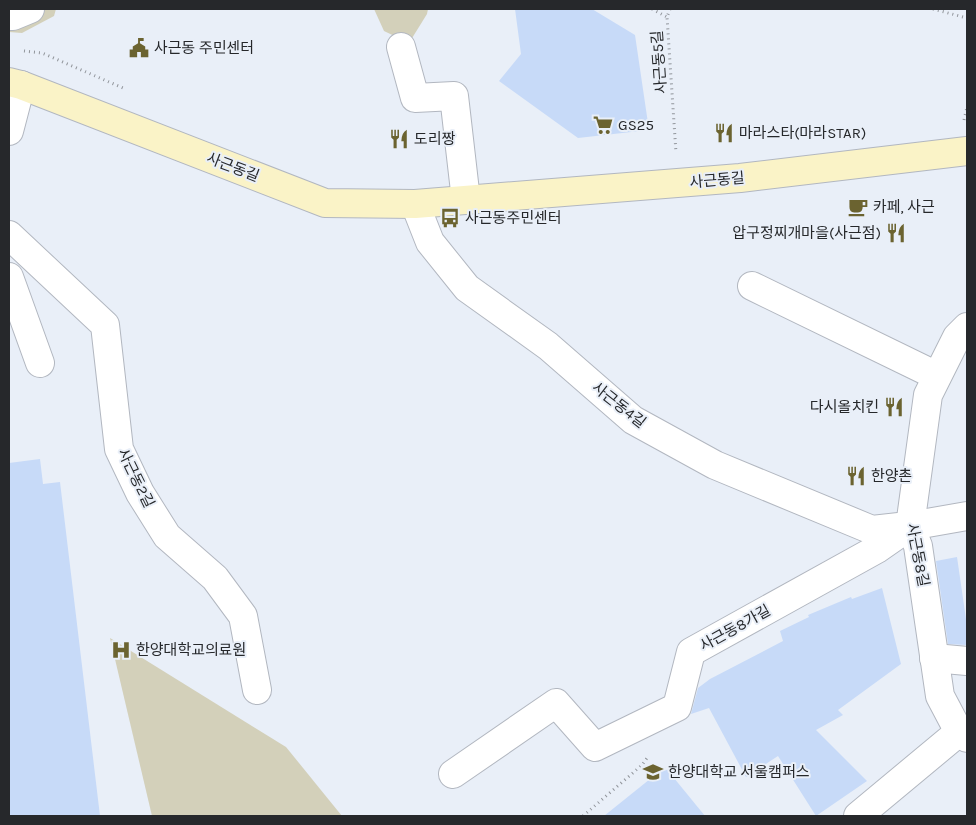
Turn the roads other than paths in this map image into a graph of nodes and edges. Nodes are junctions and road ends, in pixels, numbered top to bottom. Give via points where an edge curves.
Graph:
1 (30, 9) edge
2 (9, 16) edge
3 (402, 47) dead end
4 (15, 84) edge
5 (9, 131) edge
6 (967, 151) edge
7 (466, 200) junction
8 (415, 204) junction
9 (11, 246) edge
10 (9, 277) edge
11 (752, 286) dead end
12 (967, 327) edge
13 (40, 362) dead end
14 (937, 376) junction
15 (967, 516) edge
16 (910, 526) junction
17 (934, 658) junction
18 (967, 661) edge
19 (257, 690) dead end
20 (963, 735) edge
21 (453, 774) dead end
22 (858, 816) edge

1 - 2 street
3 - 7 street via 415,98 454,96
4 - 5 street
4 - 8 street, 사근동길 via 325,203
6 - 7 street, 사근동길 via 740,178
7 - 8 street, 사근동길
8 - 16 street, 사근동4길 via 430,242 467,288 548,346 632,420 715,465 872,530
9 - 19 street, 사근동2길 via 105,325 119,449 140,493 167,536 215,578 243,616
10 - 13 street
11 - 14 street
12 - 14 street, 사근동8길 via 957,336
14 - 16 street, 사근동8길 via 928,395
15 - 16 street, 사근동8가길
16 - 17 street, 사근동8길 via 918,546
16 - 21 street, 사근동8가길 via 878,549 691,652 677,707 595,746 556,703
17 - 18 street
17 - 20 street, 사근동8길 via 940,696
20 - 22 street, 사근동8길

